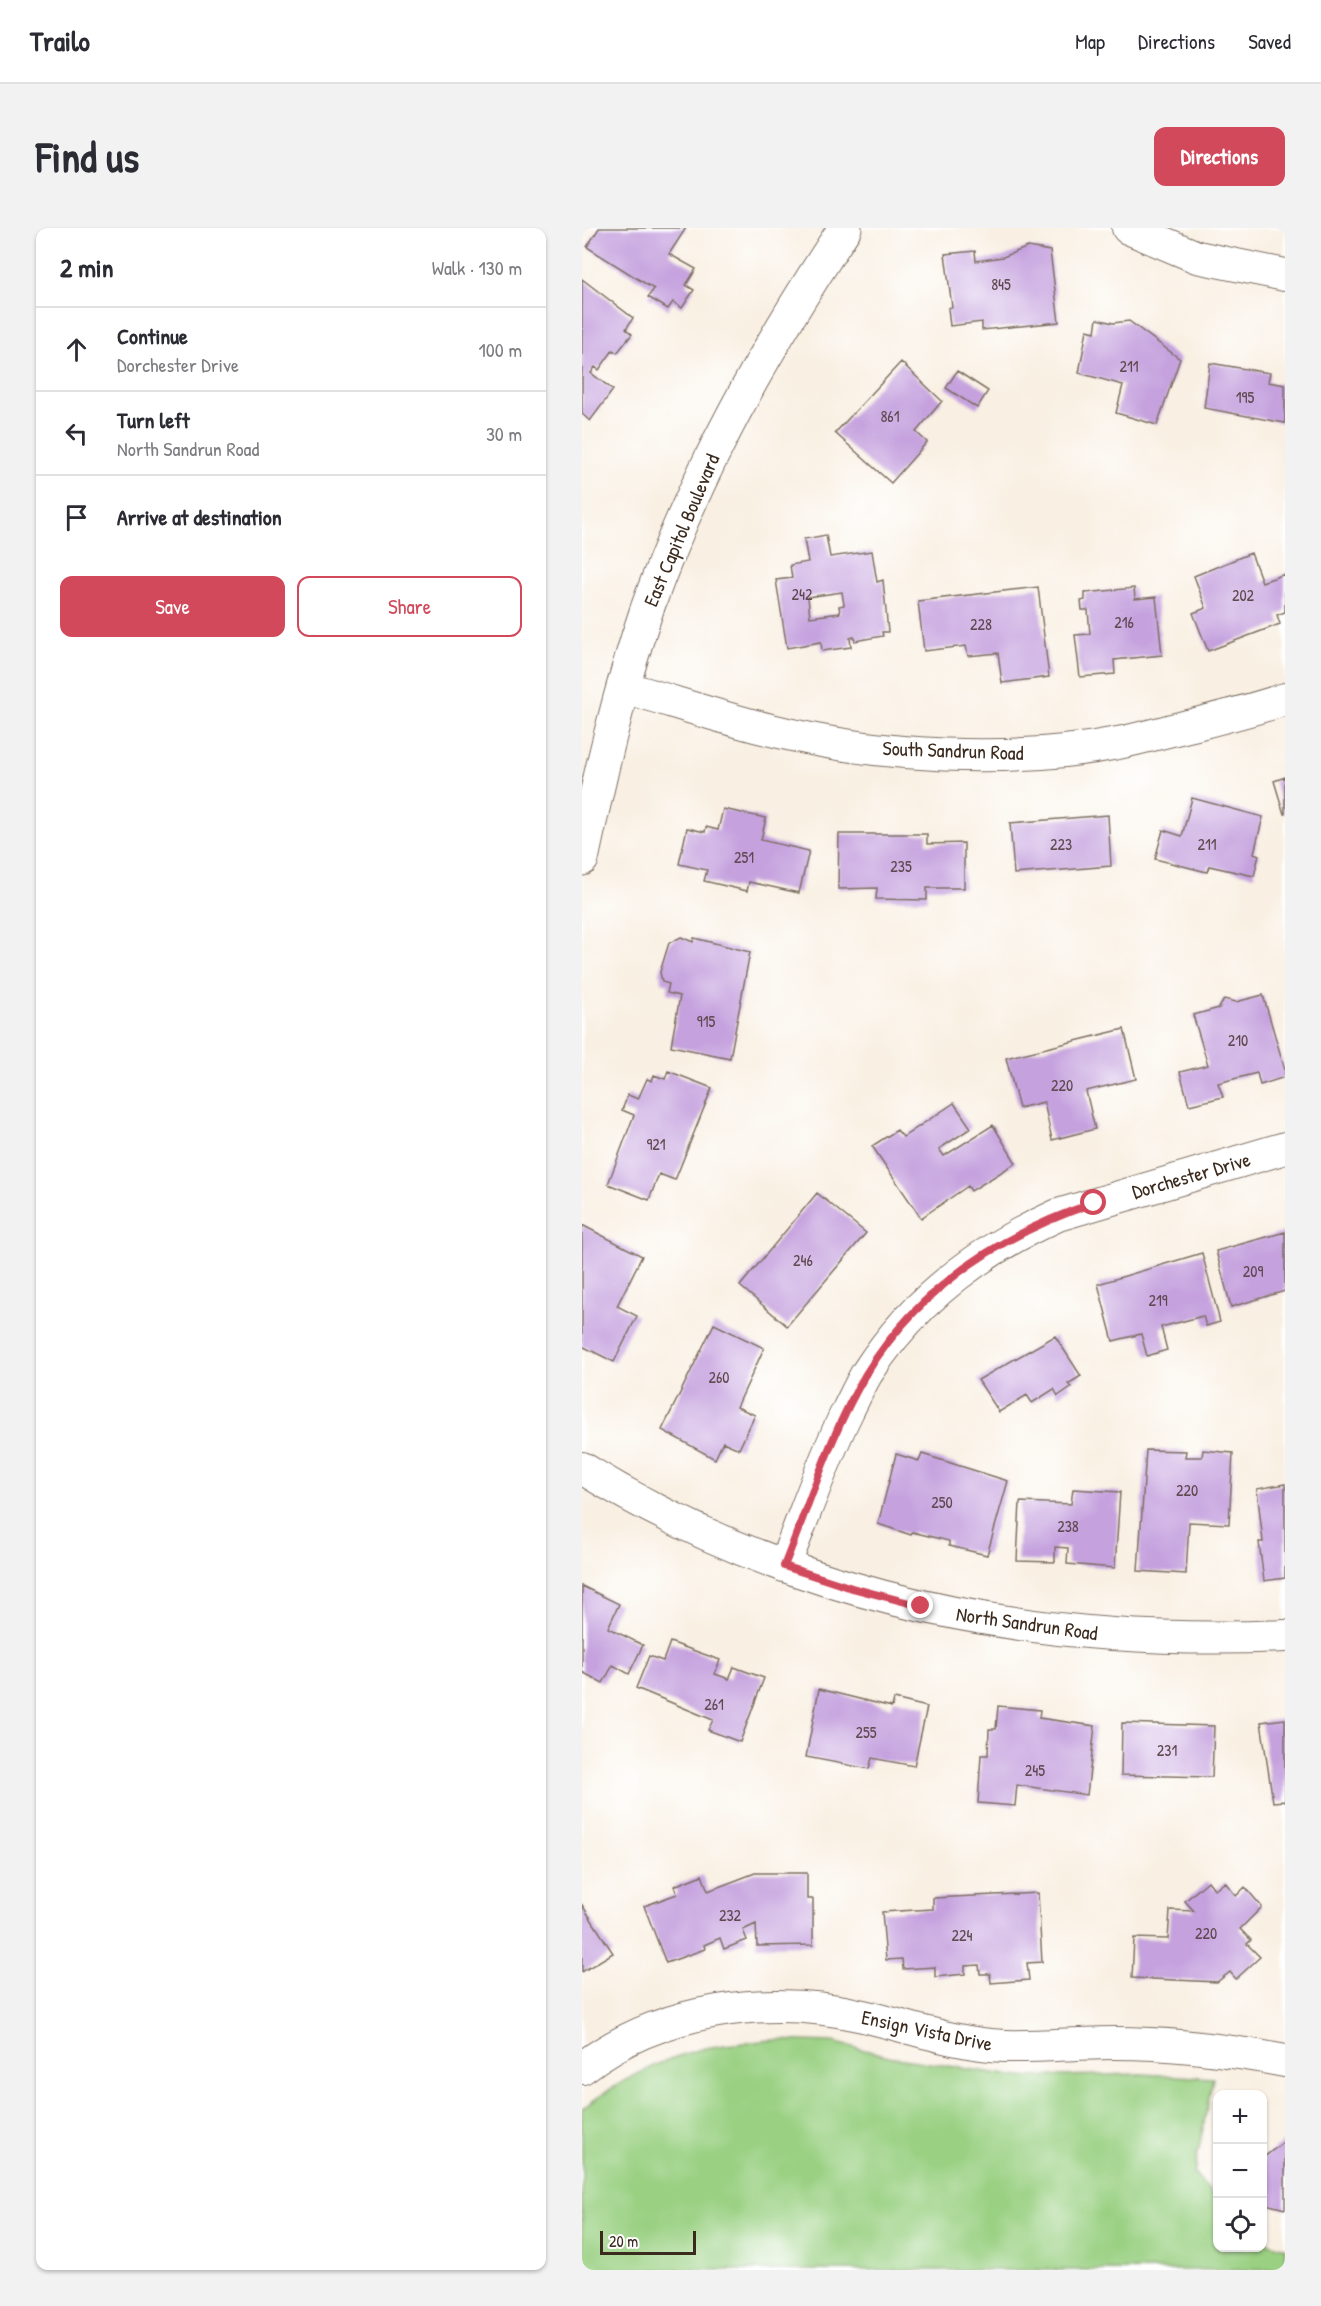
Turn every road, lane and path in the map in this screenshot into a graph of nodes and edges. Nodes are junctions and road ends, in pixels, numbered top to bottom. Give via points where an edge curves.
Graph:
1 (845, 228) edge
2 (1128, 228) edge
3 (1285, 275) edge
4 (623, 687) junction
5 (1285, 699) edge
6 (582, 859) edge
7 (1285, 1148) edge
8 (582, 1468) edge
9 (784, 1566) junction
10 (1285, 1636) edge
11 (1285, 2061) edge
12 (582, 2068) edge

1 - 4 street, East Capitol Boulevard via 748,383 707,464 647,609
2 - 3 street via 1197,257
4 - 5 street, South Sandrun Road via 782,732 897,751 960,754 1024,753 1118,743
4 - 6 street, East Capitol Boulevard
7 - 9 street, Dorchester Drive via 1058,1215 1023,1231 960,1271 908,1319 866,1375 831,1444
8 - 9 street, North Sandrun Road via 667,1516
9 - 10 street, North Sandrun Road via 921,1606 1062,1631 1185,1638
11 - 12 street, Ensign Vista Drive via 1166,2045 1004,2046 795,2005 726,2009 692,2017 620,2044

